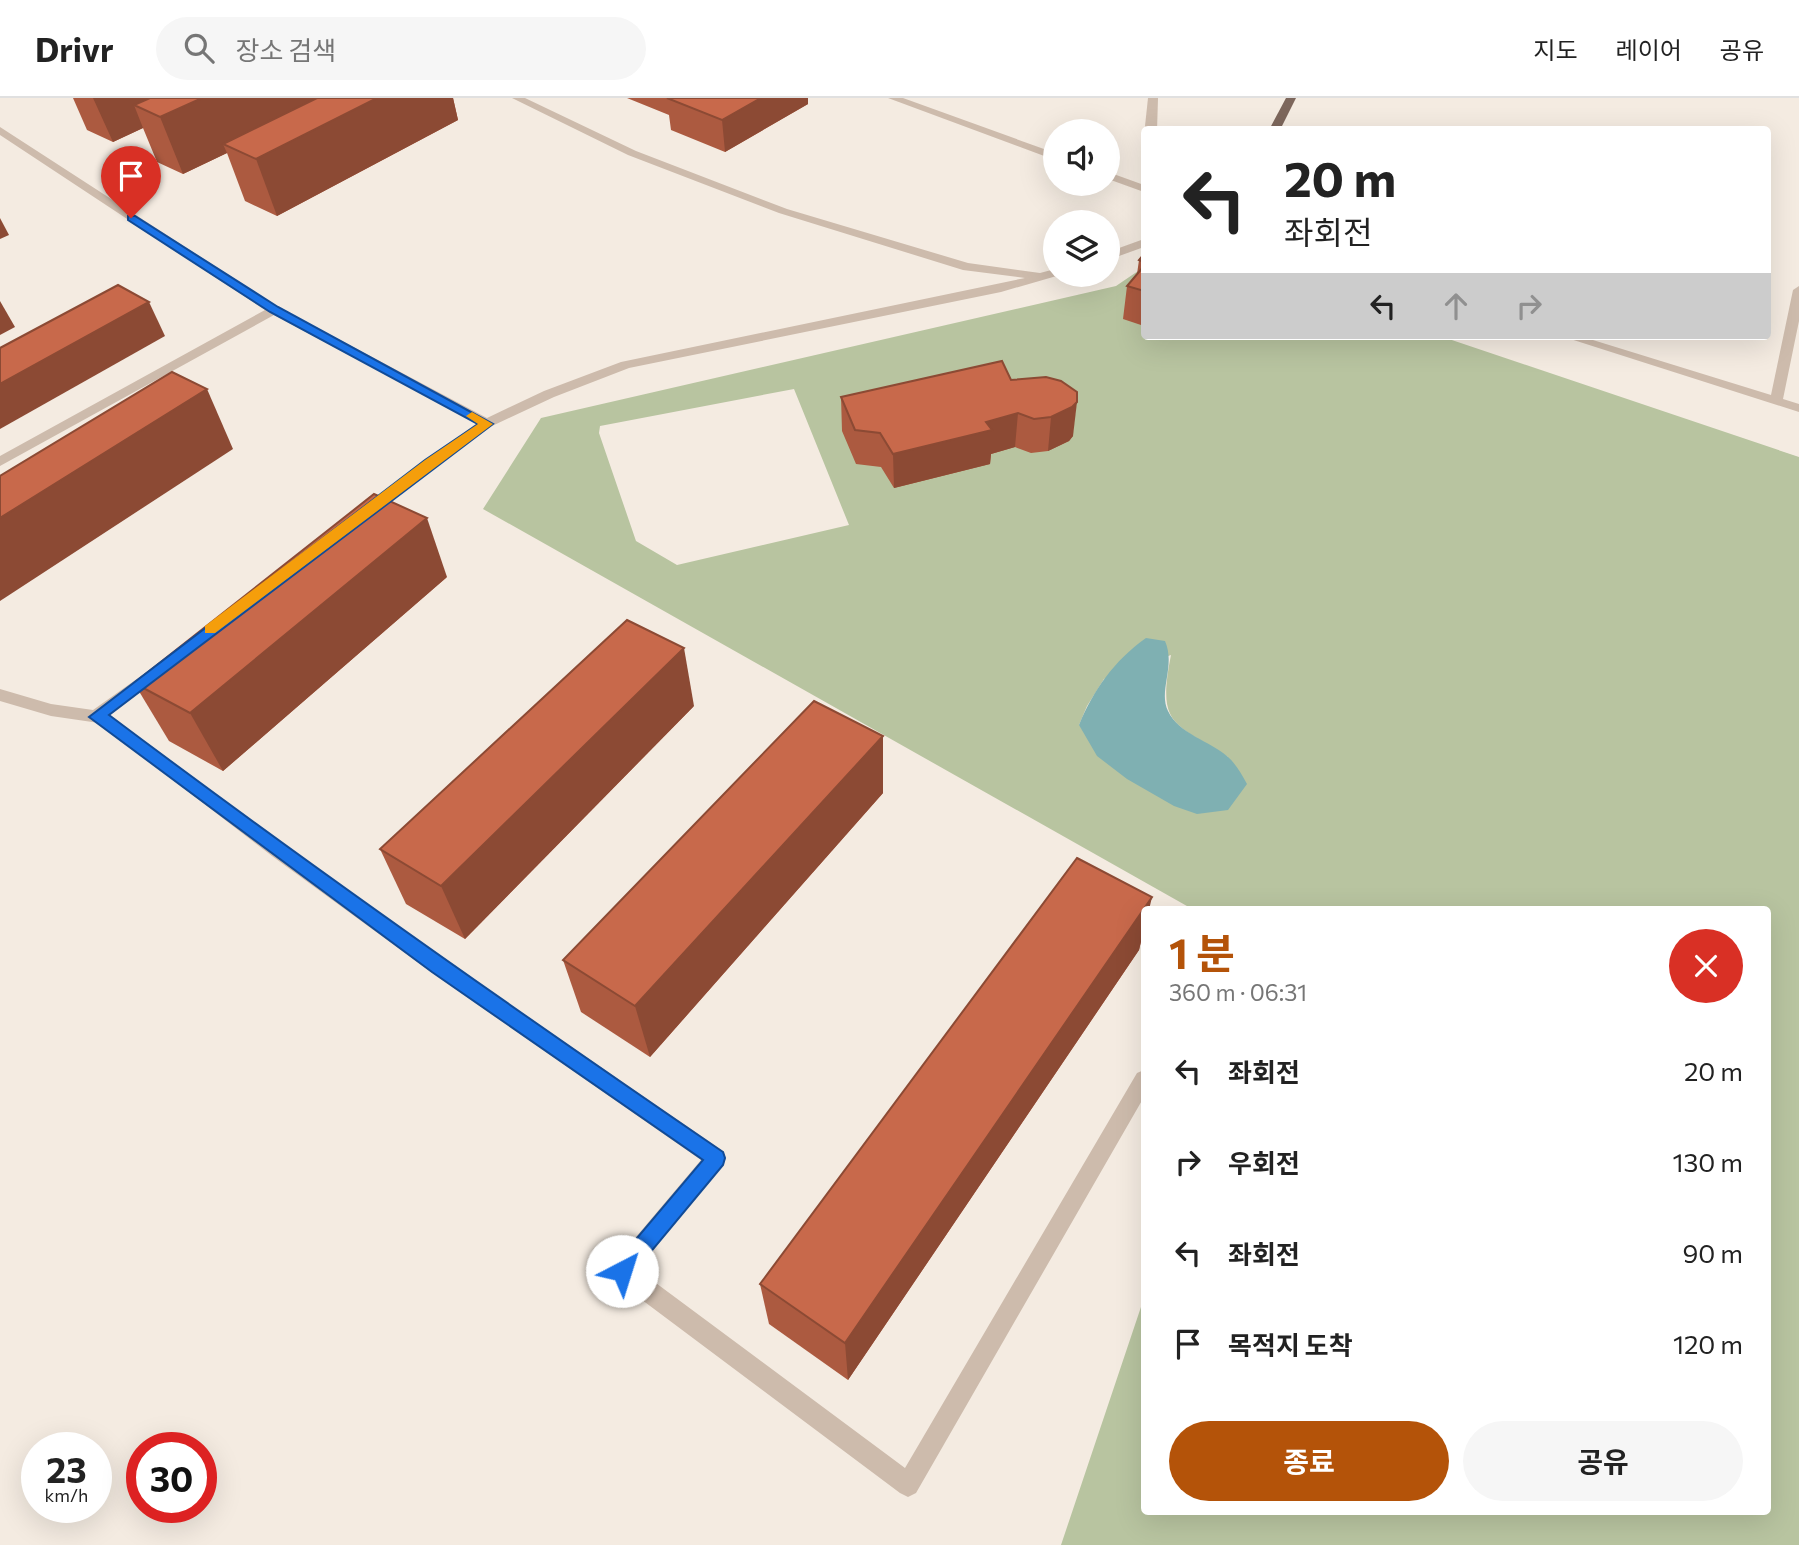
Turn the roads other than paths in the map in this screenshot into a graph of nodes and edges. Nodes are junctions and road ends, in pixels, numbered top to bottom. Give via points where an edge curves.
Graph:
1 (517, 98) edge
2 (893, 98) edge
3 (1153, 98) edge
4 (1291, 98) edge
5 (1150, 126) edge
6 (1276, 126) edge
7 (0, 130) edge
8 (1043, 153) edge
9 (1120, 180) edge
10 (1141, 188) edge
11 (1141, 244) edge
12 (1120, 252) edge
13 (1043, 274) edge
14 (1043, 277) edge
15 (1799, 290) edge
16 (274, 310) junction
17 (1580, 340) edge
18 (1776, 401) junction
19 (1799, 408) edge
20 (487, 424) junction
21 (0, 461) edge
22 (352, 522) edge
23 (163, 666) edge
24 (0, 695) edge
25 (96, 717) junction
26 (1141, 1084) edge

1 - 13 street via 632,153 783,212 968,267
2 - 8 street
3 - 5 street
4 - 6 main road
7 - 16 street
9 - 10 street
11 - 12 street
14 - 20 street via 626,365
15 - 18 street
16 - 20 street
16 - 21 street
17 - 18 street
18 - 19 street
20 - 22 street
23 - 25 street
24 - 25 street
25 - 26 street via 428,959 716,1158 622,1271 908,1485

